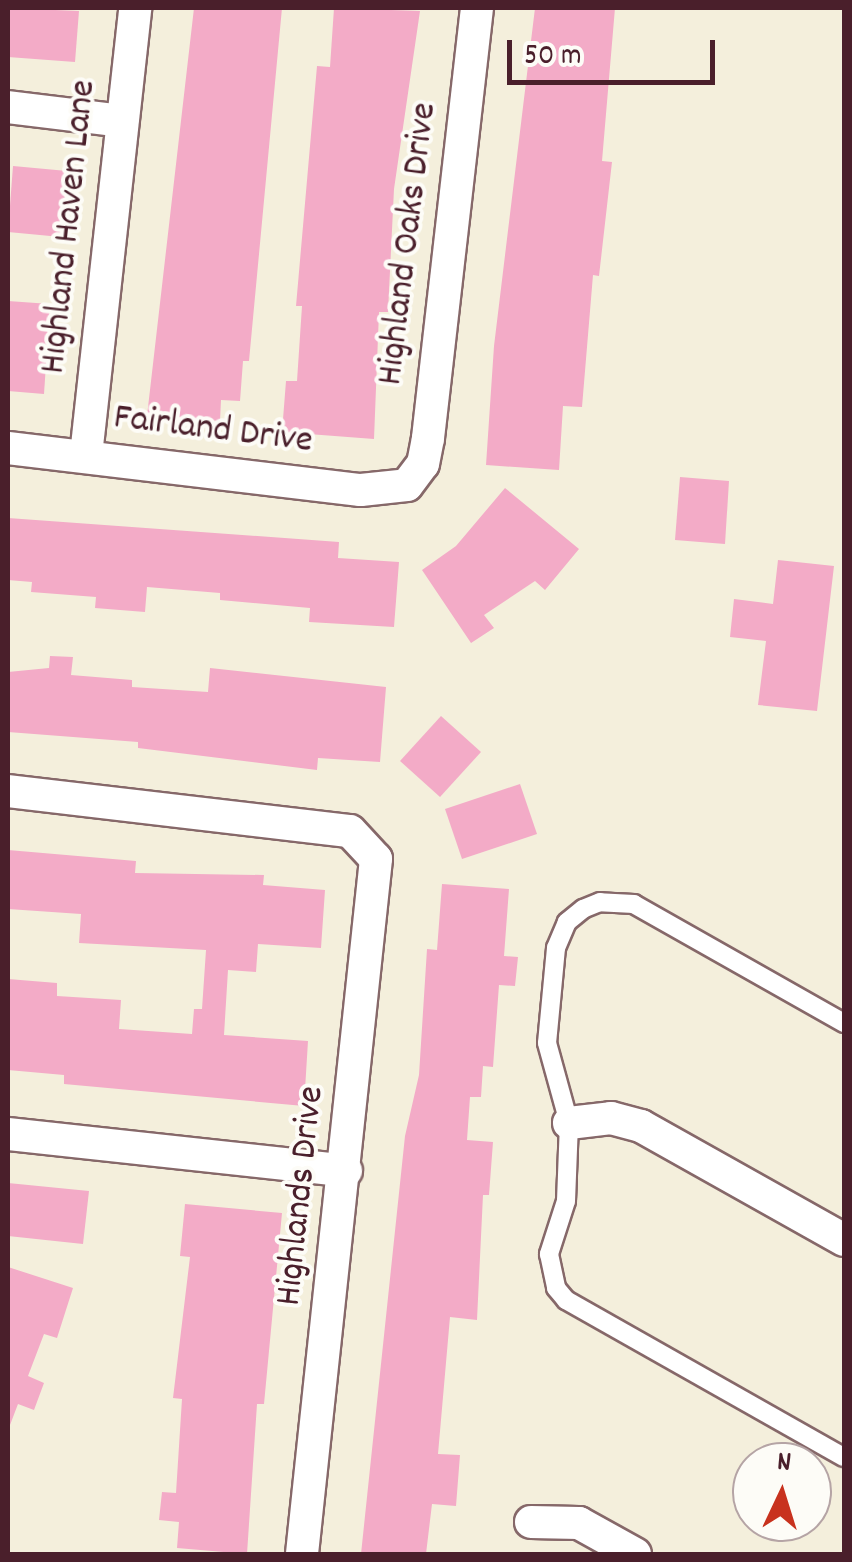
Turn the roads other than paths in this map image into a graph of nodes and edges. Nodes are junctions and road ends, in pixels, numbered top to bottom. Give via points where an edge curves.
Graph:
1 (134, 8) edge
2 (477, 8) edge
3 (8, 108) edge
4 (122, 121) junction
5 (8, 448) edge
6 (86, 455) junction
7 (407, 485) joint
8 (8, 791) edge
9 (844, 1023) edge
10 (569, 1123) junction
11 (8, 1134) edge
12 (346, 1170) junction
13 (844, 1240) edge
14 (844, 1457) edge
15 (531, 1522) dead end
16 (302, 1554) edge
17 (635, 1554) edge

1 - 4 street, Highland Haven Lane
2 - 7 street, Highland Oaks Drive via 428,438 422,464
3 - 4 street
4 - 6 street, Highland Haven Lane
5 - 6 street, Fairland Drive
6 - 7 street, Fairland Drive via 361,490
8 - 12 street, Highlands Drive via 350,831 370,848 376,894
9 - 10 lane via 634,904 600,902 567,922 554,960 547,1043
10 - 13 street via 611,1118 641,1126
10 - 14 lane via 566,1201 548,1264 566,1300
11 - 12 street
12 - 16 street, Highlands Drive
15 - 17 street via 579,1523

